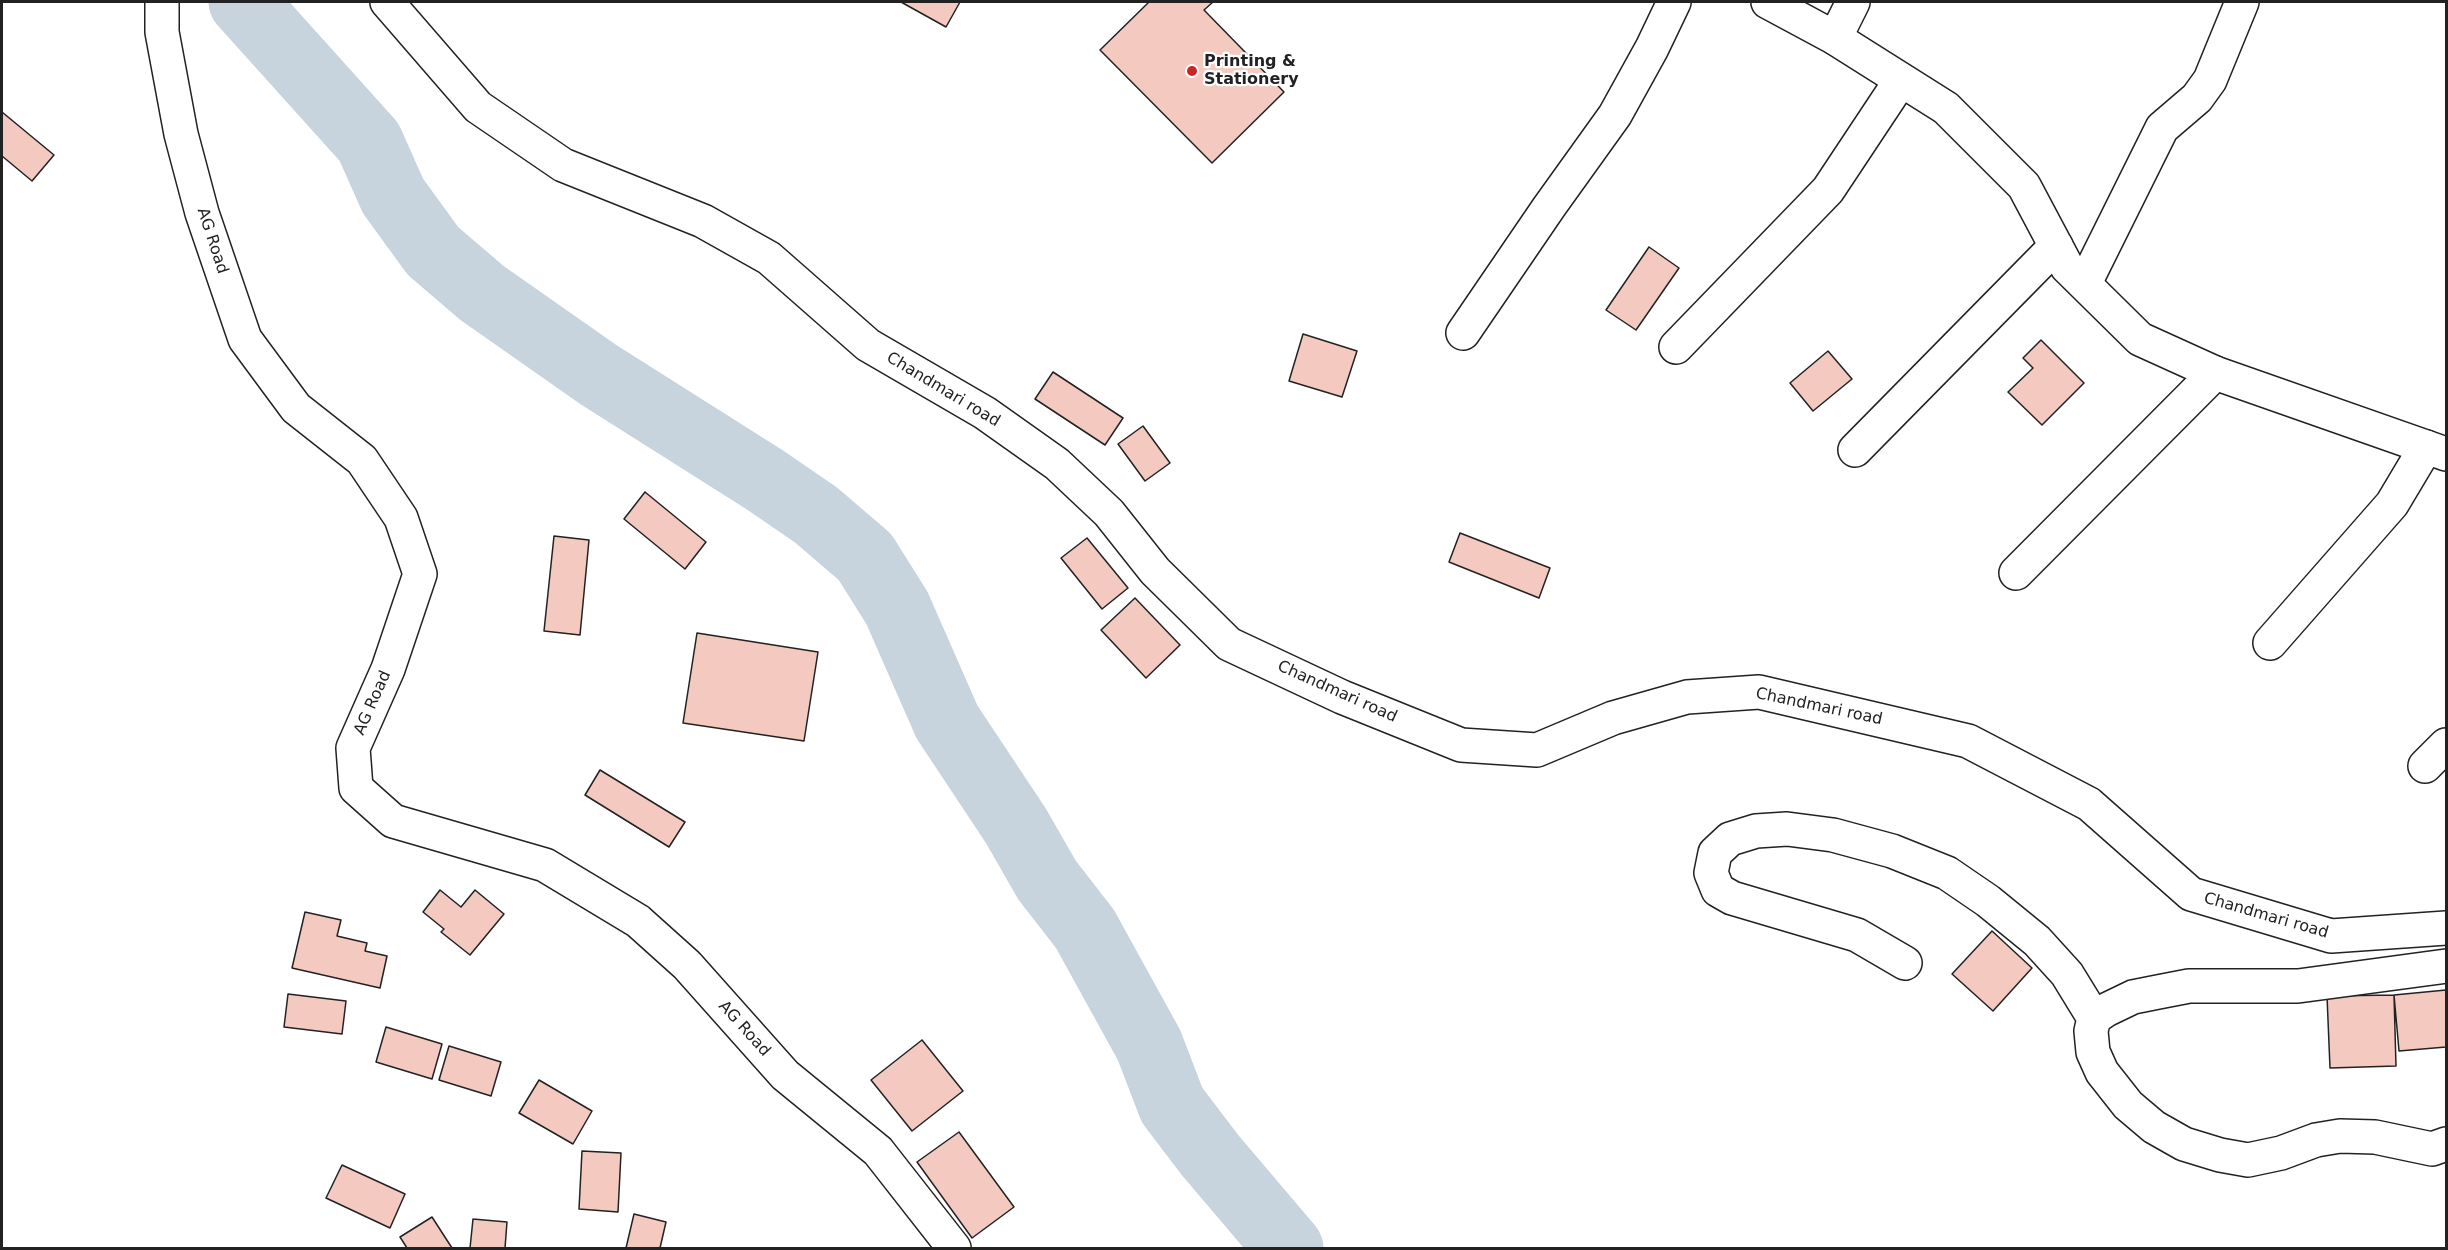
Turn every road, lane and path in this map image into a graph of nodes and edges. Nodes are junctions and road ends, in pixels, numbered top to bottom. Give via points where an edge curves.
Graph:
1 (387, 2) edge
2 (1674, 2) edge
3 (1768, 2) edge
4 (1853, 2) edge
5 (2242, 2) edge
6 (162, 17) edge
7 (1835, 38) junction
8 (1901, 80) junction
9 (2056, 246) junction
10 (2085, 283) junction
11 (1463, 333) dead end
12 (1676, 347) dead end
13 (2215, 373) junction
14 (1855, 450) dead end
15 (2436, 450) edge
16 (2016, 573) dead end
17 (2270, 643) dead end
18 (2446, 928) edge
19 (1905, 963) dead end
20 (2446, 966) edge
21 (2094, 1018) junction
22 (2446, 1144) edge
23 (954, 1248) edge

1 - 18 street, Chandmari road via 478,107 563,165 703,221 770,258 867,345 985,413 1057,464 1109,513 1155,571 1229,644 1342,697 1461,745 1537,750 1613,718 1687,697 1759,692 1968,741 2089,804 2191,894 2331,936
2 - 11 street via 1615,115
3 - 7 street
4 - 7 street
5 - 10 street via 2210,80 2197,99 2162,128
6 - 23 street, AG Road via 181,134 202,213 245,339 296,408 362,460 401,518 420,574 388,669 353,748 356,788 393,821 545,864 638,921 687,965 785,1075 878,1151
7 - 8 street
8 - 9 street via 1946,108 2024,186
8 - 12 street via 1828,190
9 - 10 street via 2067,267
9 - 14 street
10 - 13 street via 2140,339
13 - 15 street
13 - 16 street
15 - 17 street
19 - 21 street via 1857,935 1732,898 1718,890 1711,873 1715,853 1730,839 1756,831 1787,829 1833,835 1892,851 1947,873 1988,900 2037,941 2067,974
20 - 21 street via 2298,986 2189,986 2133,997
21 - 22 street via 2093,1052 2102,1072 2128,1105 2154,1127 2184,1144 2248,1160 2340,1136 2376,1137 2432,1149

